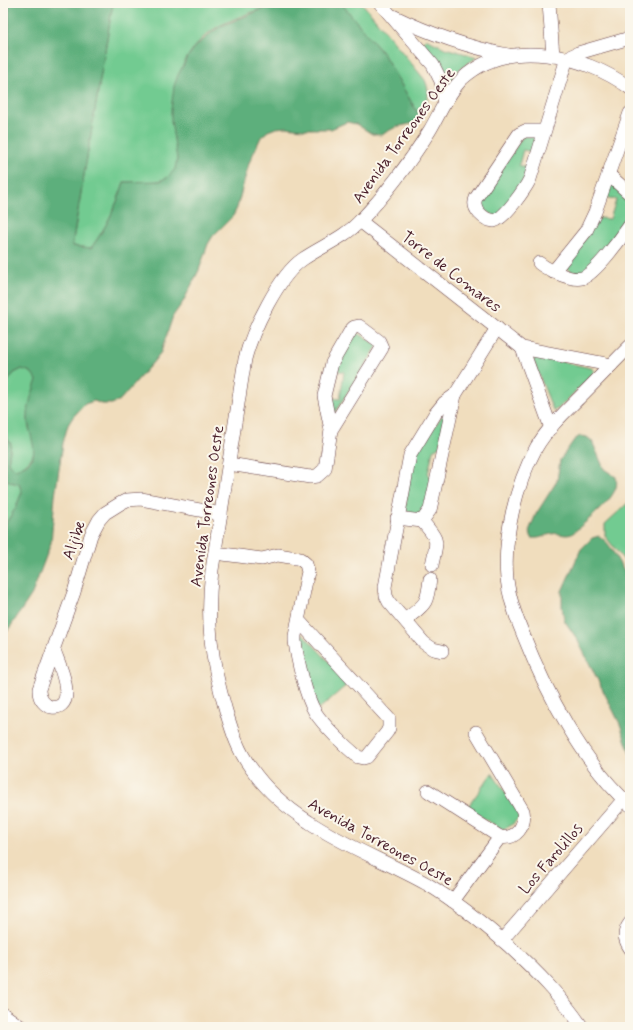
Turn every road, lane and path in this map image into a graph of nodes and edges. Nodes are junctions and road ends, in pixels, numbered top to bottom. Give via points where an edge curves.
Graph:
1 (380, 3) edge
2 (549, 3) edge
3 (393, 16) junction
4 (630, 38) edge
5 (513, 56) junction
6 (553, 56) junction
7 (567, 58) junction
8 (630, 88) edge
9 (445, 103) junction
10 (630, 113) edge
11 (544, 131) junction
12 (608, 174) junction
13 (630, 194) edge
14 (360, 221) junction
15 (630, 225) edge
16 (539, 263) dead end
17 (554, 272) junction
18 (497, 328) junction
19 (630, 346) edge
20 (522, 348) junction
21 (612, 365) junction
22 (455, 394) junction
23 (551, 428) junction
24 (331, 430) junction
25 (229, 464) junction
26 (221, 514) junction
27 (397, 518) junction
28 (422, 521) junction
29 (215, 553) junction
30 (432, 565) dead end
31 (430, 579) dead end
32 (299, 620) junction
33 (405, 620) junction
34 (54, 650) dead end
35 (442, 651) dead end
36 (476, 732) dead end
37 (428, 792) dead end
38 (627, 802) edge
39 (500, 837) junction
40 (453, 901) junction
41 (630, 924) edge
42 (502, 940) junction
43 (630, 948) edge
44 (3, 1014) edge
45 (21, 1027) edge
46 (582, 1027) edge

1 - 3 street
2 - 6 street
3 - 5 street via 446,39
3 - 9 street via 435,68 441,81
4 - 7 street via 578,52
5 - 6 street, Avenida Torreones Oeste
5 - 9 street, Avenida Torreones Oeste via 487,63 468,74 455,87
6 - 7 street, Avenida Torreones Oeste
7 - 8 street, Avenida Torreones Oeste via 600,70
7 - 11 street
9 - 14 street, Avenida Torreones Oeste via 414,154
10 - 12 street
11 - 11 street via 527,186 501,218 494,221 487,219 476,209 476,198 519,134 526,131
12 - 13 street
12 - 17 street via 590,225
14 - 18 street, Torre de Comares
14 - 25 street, Avenida Torreones Oeste via 291,268 256,327 245,359
15 - 17 street via 608,254 585,277 575,278
16 - 17 street
18 - 20 street, Torre de Comares
18 - 22 street
19 - 21 street
20 - 21 street, Torre de Comares
20 - 23 street
21 - 23 street
22 - 27 street via 439,409 410,455
22 - 28 street via 431,506
23 - 38 street via 531,458 516,498 506,556 509,590 529,650 551,695 587,754
24 - 24 street via 381,350 379,341 359,326 350,330 330,369 324,396
24 - 25 street via 325,469 317,476
25 - 26 street, Avenida Torreones Oeste
26 - 29 street, Avenida Torreones Oeste
26 - 34 street, Aljibe via 141,499 120,503 105,513 90,535
27 - 28 street
27 - 33 street via 385,592 389,602
28 - 30 street via 436,539
29 - 32 street via 262,559 281,555 296,558 306,564 308,572
29 - 40 street, Avenida Torreones Oeste via 209,604 210,638 216,679 239,749 251,768 278,799 309,822 352,847 425,883
31 - 33 street via 426,602
32 - 32 street via 295,636 296,648 312,706 325,725 355,755 360,758 367,757 389,728 389,719
33 - 35 street via 428,646
36 - 39 street via 523,811 524,822 519,831 510,837
37 - 39 street
38 - 42 street, Los Farolillos
39 - 40 street
40 - 42 street, Avenida Torreones Oeste
41 - 43 street via 625,936
42 - 46 street, Avenida Torreones Oeste via 551,986
44 - 45 street

